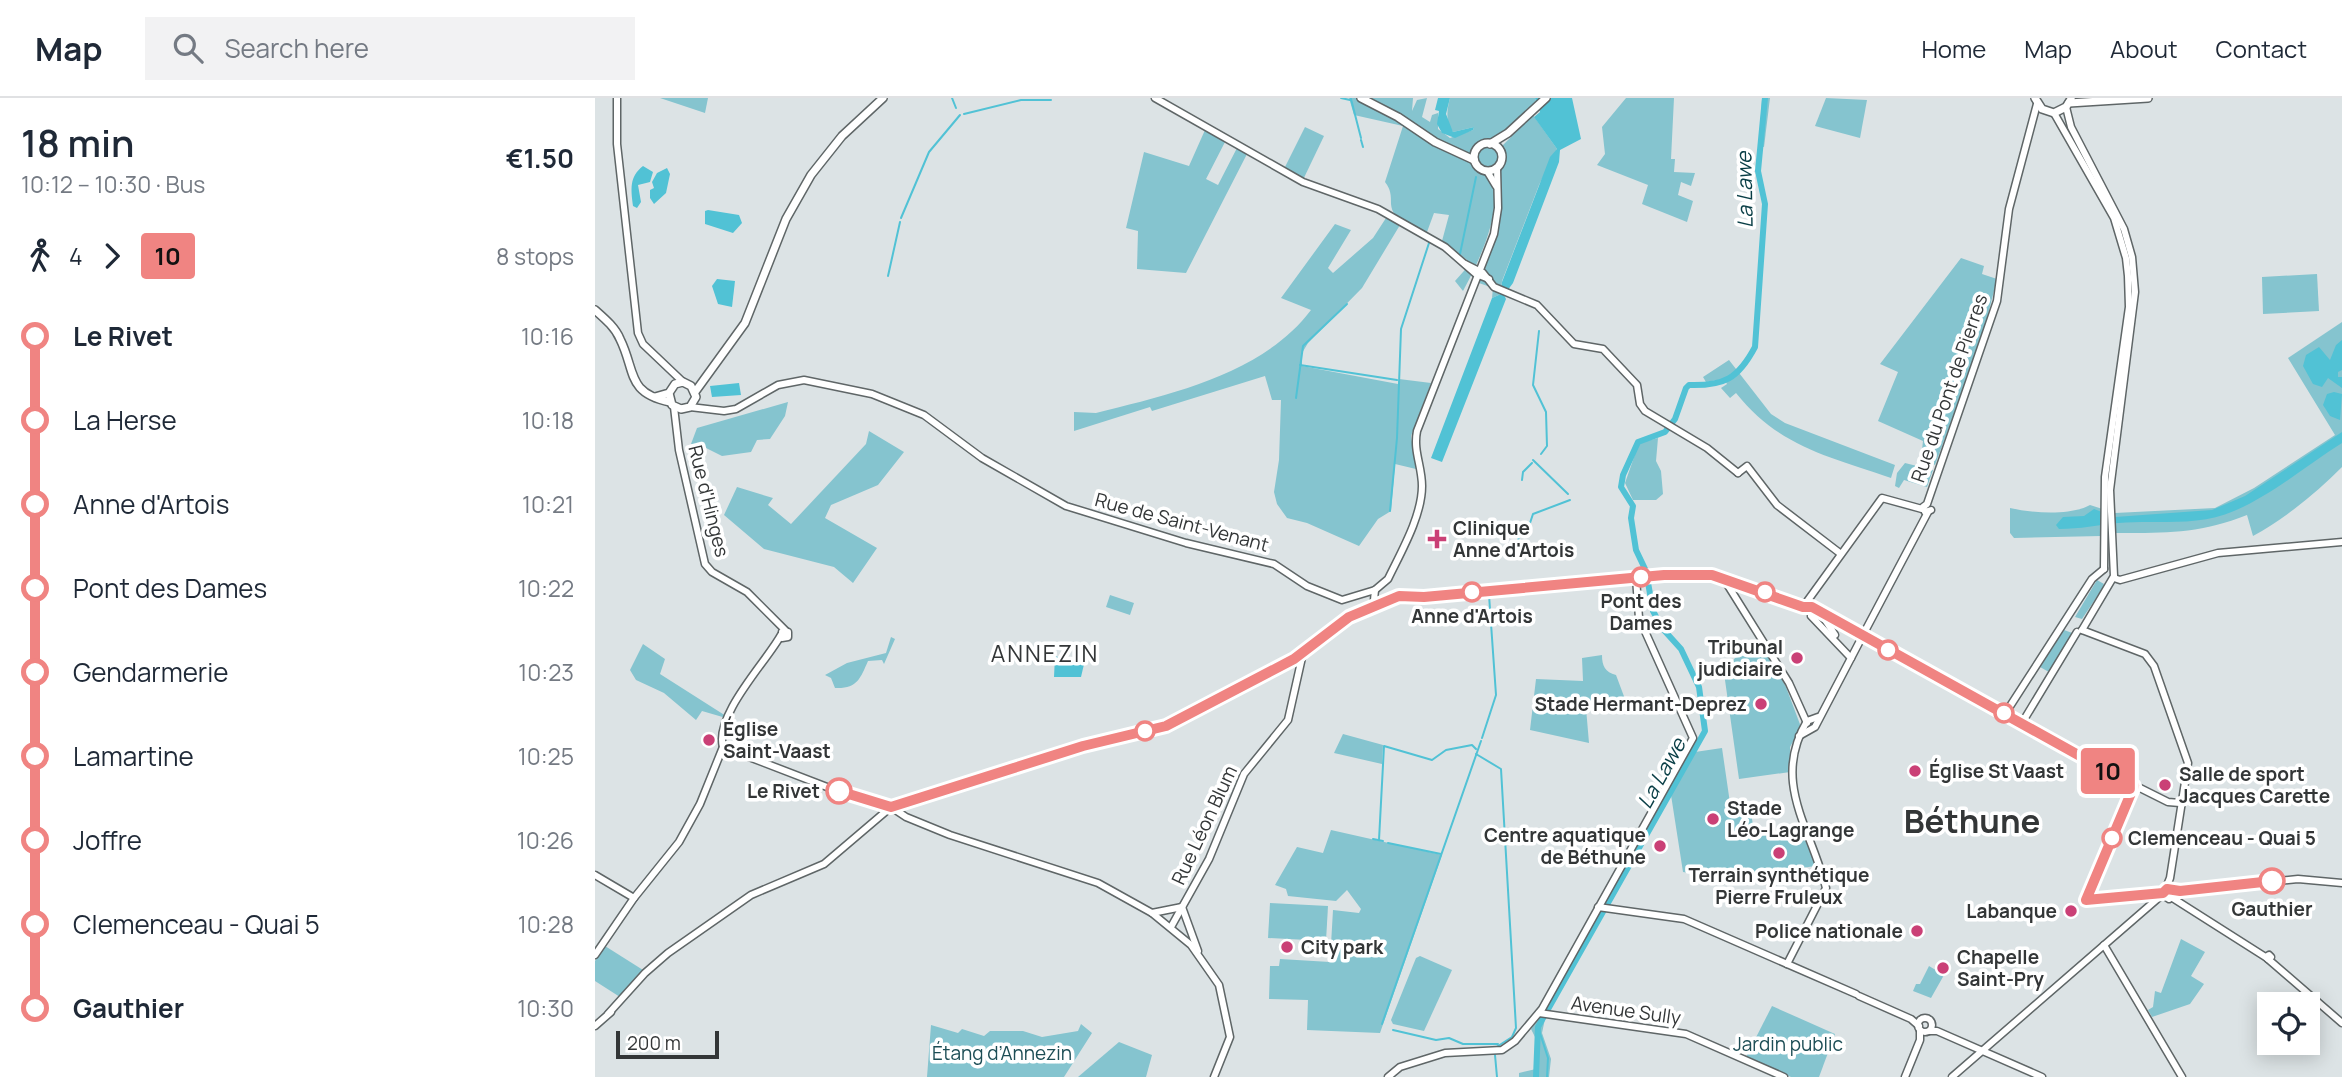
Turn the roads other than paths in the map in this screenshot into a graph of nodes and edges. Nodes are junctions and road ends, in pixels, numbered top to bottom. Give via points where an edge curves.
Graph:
1 (617, 98) edge
2 (883, 98) edge
3 (1155, 98) edge
4 (1361, 98) edge
5 (1546, 98) edge
6 (2026, 98) edge
7 (2148, 98) edge
8 (2036, 101) edge
9 (2069, 103) edge
10 (2044, 111) junction
11 (2054, 113) junction
12 (2034, 119) junction
13 (1508, 133) junction
14 (1490, 144) junction
15 (1476, 150) junction
16 (1457, 151) junction
17 (1500, 151) junction
18 (1474, 160) junction
19 (1497, 168) junction
20 (1487, 171) junction
21 (1497, 191) junction
22 (1497, 218) junction
23 (2129, 257) junction
24 (1477, 272) junction
25 (595, 310) edge
26 (1454, 334) junction
27 (2123, 368) junction
28 (713, 369) junction
29 (682, 383) junction
30 (696, 394) junction
31 (671, 401) junction
32 (688, 408) junction
33 (715, 410) junction
34 (677, 436) junction
35 (1738, 473) junction
36 (1754, 476) junction
37 (1926, 508) junction
38 (2108, 529) junction
39 (2342, 542) edge
40 (1841, 554) junction
41 (2103, 571) junction
42 (1722, 576) junction
43 (1642, 577) junction
44 (2113, 579) junction
45 (1381, 594) junction
46 (1359, 595) junction
47 (1803, 607) junction
48 (1365, 609) junction
49 (1818, 610) junction
50 (1811, 616) junction
51 (1824, 619) junction
52 (1839, 622) junction
53 (2065, 623) junction
54 (2080, 629) junction
55 (1863, 635) junction
56 (1848, 654) junction
57 (1301, 655) junction
58 (2005, 714) junction
59 (1811, 722) junction
60 (2022, 723) junction
61 (723, 747) junction
62 (2179, 806) junction
63 (891, 807) junction
64 (595, 874) edge
65 (2342, 883) edge
66 (2171, 894) junction
67 (634, 898) junction
68 (1184, 904) junction
69 (1599, 907) junction
70 (1156, 914) junction
71 (1171, 927) junction
72 (2104, 945) junction
73 (1198, 953) junction
74 (595, 955) edge
75 (1787, 964) junction
76 (1543, 1013) junction
77 (2342, 1023) edge
78 (595, 1026) edge
79 (1927, 1028) junction
80 (1982, 1051) junction
81 (1214, 1077) edge
82 (1388, 1077) edge
83 (1784, 1077) edge
84 (1905, 1077) edge
85 (1952, 1077) edge
86 (2042, 1077) edge
87 (2182, 1077) edge

1 - 29 street via 617,144 638,334
2 - 28 main road via 842,136 811,175 786,219 745,323
3 - 24 street via 1303,182 1378,209 1443,246
4 - 16 main road
5 - 13 main road
6 - 8 main road
7 - 9 main road
8 - 10 main road
8 - 12 street, Rue du Pont de Pierres
9 - 11 main road
9 - 23 street via 2071,127 2116,211
10 - 11 main road
10 - 12 street
11 - 23 street via 2105,201
12 - 37 street, Rue du Pont de Pierres via 2009,209 1997,301
13 - 14 main road
13 - 17 main road
14 - 15 main road
14 - 17 main road
15 - 16 main road
15 - 18 main road
16 - 18 main road
17 - 19 main road
18 - 20 main road
19 - 20 main road
19 - 21 street
20 - 21 street
21 - 22 street
22 - 24 street
22 - 24 street
23 - 27 street via 2135,306
24 - 26 street
24 - 26 street
24 - 35 street via 1499,289 1537,305 1574,344 1603,349 1637,385 1643,408
25 - 31 main road via 619,336 634,383 644,393
26 - 45 street via 1417,431 1421,496
27 - 38 street
27 - 38 street via 2109,441 2104,505
28 - 29 main road
28 - 30 main road
29 - 30 main road
29 - 31 main road
30 - 32 main road
30 - 33 street via 703,405
31 - 32 main road
31 - 34 street, Rue d'Hinges
32 - 33 street
32 - 34 street, Rue d'Hinges
33 - 46 street, Rue de Saint-Venant via 736,409 778,385 811,382 872,394 912,409 995,466 1066,506 1274,564 1333,598
34 - 61 street, Rue d'Hinges via 705,564 747,592 780,624 782,636 749,677 722,736
35 - 36 street
35 - 36 street via 1748,467
36 - 40 street via 1777,505
37 - 40 street via 1884,497
37 - 55 street, Rue du Pont de Pierres
38 - 41 street
38 - 44 street
39 - 44 street via 2218,553
40 - 47 street
41 - 44 street
41 - 44 street via 2104,580
41 - 53 street via 2092,579
42 - 43 street
42 - 47 street
42 - 59 street
43 - 45 street via 1424,597
43 - 69 street via 1639,618 1694,736
44 - 54 street
45 - 46 street, Rue de Saint-Venant
45 - 48 street
46 - 48 street
47 - 49 street
47 - 50 street
48 - 57 street via 1342,620
49 - 51 street
49 - 52 street
50 - 51 street
50 - 56 street
51 - 52 street
51 - 56 street
52 - 55 street
53 - 54 street
53 - 58 street
54 - 60 street
54 - 62 street via 2151,660 2188,759
55 - 56 street, Rue du Pont de Pierres
55 - 58 street
56 - 59 street, Rue du Pont de Pierres
57 - 63 street via 1166,726 1083,746
57 - 68 street, Rue Léon Blum via 1288,720 1244,774 1219,839
58 - 60 street
59 - 75 street, Rue du Pont de Pierres via 1792,755 1793,790 1826,888
60 - 62 street
61 - 63 street
61 - 67 street, Rue d'Hinges via 679,842
62 - 66 street via 2168,882
63 - 70 street via 952,836 1098,883
63 - 78 street via 829,861 757,892 700,930 651,967
64 - 67 street
65 - 66 street via 2290,880
66 - 72 street via 2156,900
66 - 77 street via 2267,957
67 - 74 street, Rue d'Hinges
68 - 70 street
68 - 71 street, Rue Léon Blum
68 - 73 street
69 - 75 street via 1684,919
69 - 76 street
70 - 71 street
71 - 73 street
72 - 80 street
72 - 87 street
73 - 81 street via 1219,985 1230,1035
75 - 79 street
76 - 82 street via 1502,1050 1441,1054 1400,1067
76 - 83 street, Avenue Sully via 1686,1034
79 - 80 street
79 - 84 street
80 - 85 street
80 - 86 street

